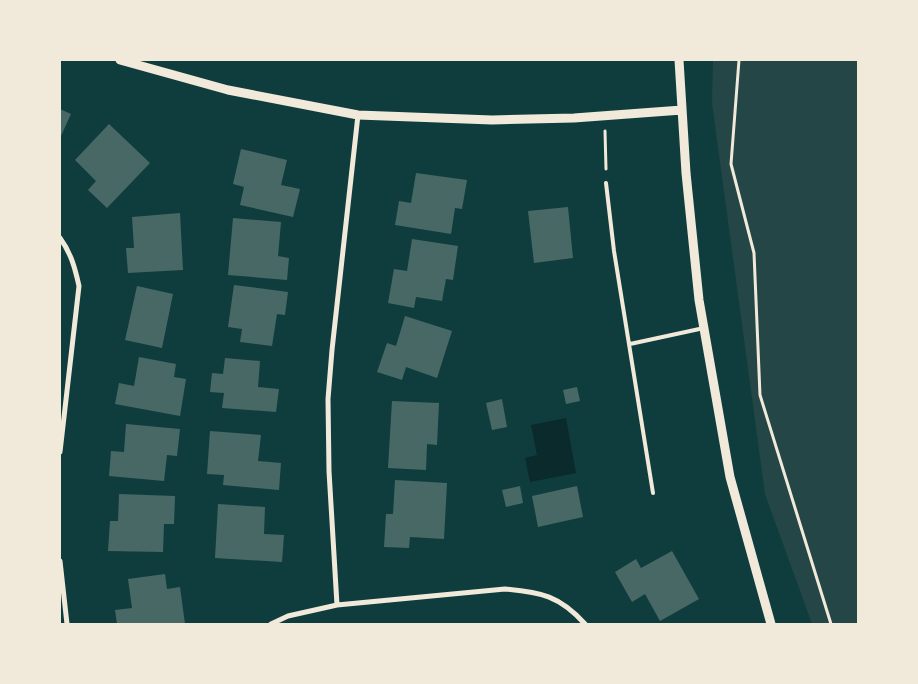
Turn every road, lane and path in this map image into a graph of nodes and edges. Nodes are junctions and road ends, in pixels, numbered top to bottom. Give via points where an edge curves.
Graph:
1 (120, 60) edge
2 (679, 60) edge
3 (739, 60) edge
4 (682, 110) junction
5 (358, 115) junction
6 (605, 115) junction
7 (606, 183) joint
8 (60, 238) edge
9 (704, 328) junction
10 (630, 344) junction
11 (60, 452) edge
12 (653, 493) dead end
13 (60, 561) edge
14 (337, 605) junction
15 (67, 624) edge
16 (271, 624) edge
17 (585, 624) edge
18 (771, 624) edge
19 (831, 624) edge

1 - 5 street via 228,90
2 - 4 street
3 - 19 path via 730,164 754,253 760,396
4 - 6 street
4 - 9 street
5 - 6 street via 492,120
5 - 14 street via 328,399
6 - 7 path
7 - 10 lane
8 - 11 street via 75,265 80,286
9 - 10 lane
9 - 18 street via 730,477
10 - 12 lane
13 - 15 street
14 - 16 street via 288,616
14 - 17 street via 504,590 530,591 556,599

